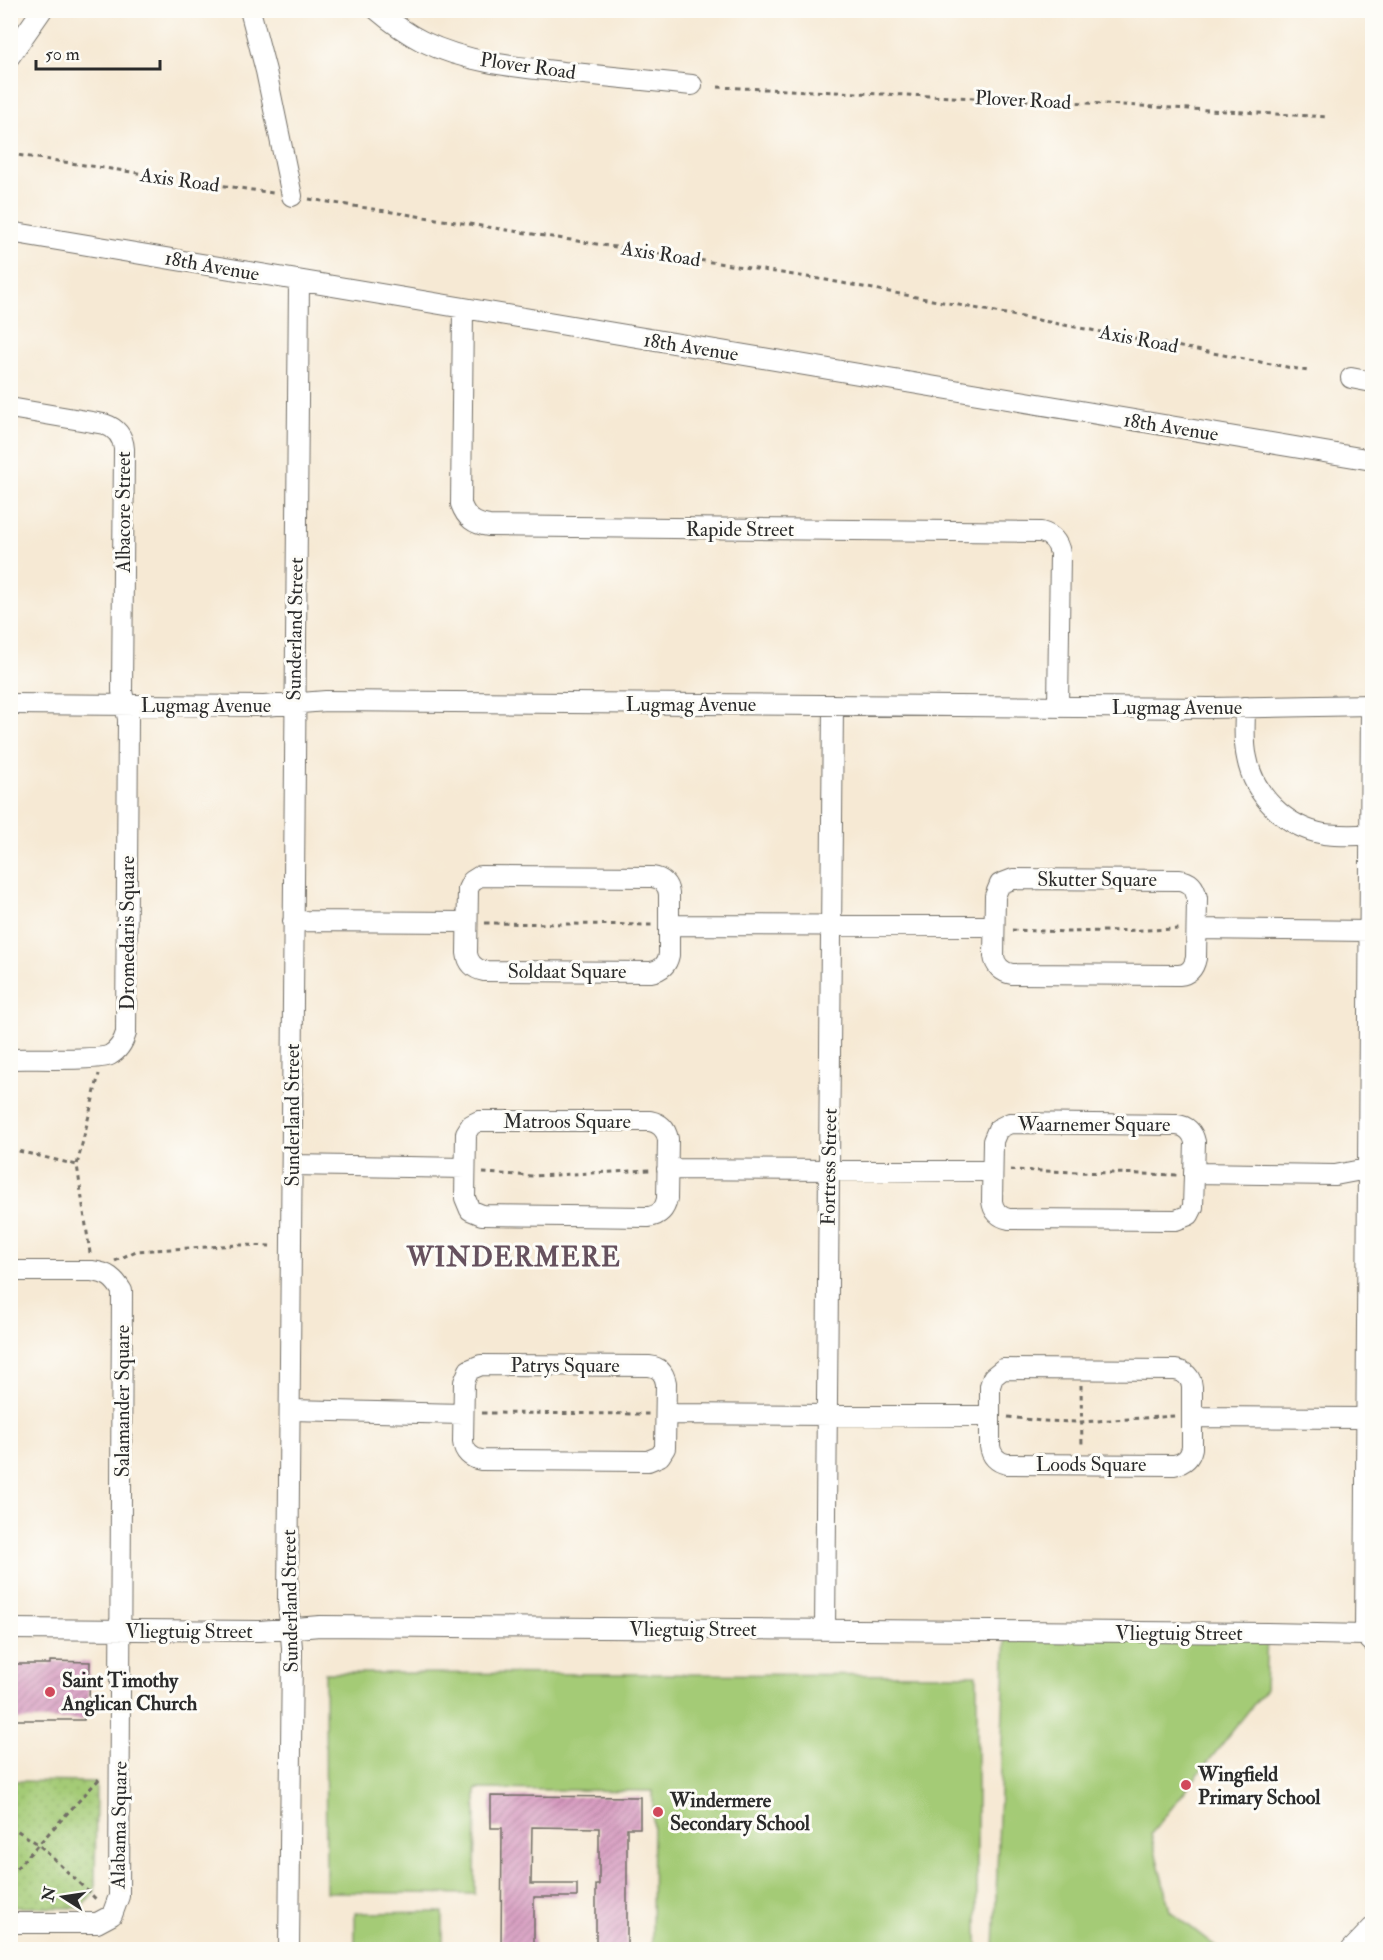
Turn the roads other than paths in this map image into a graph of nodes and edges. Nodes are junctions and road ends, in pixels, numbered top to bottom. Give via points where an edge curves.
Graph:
1 (42, 10) edge
2 (250, 10) edge
3 (377, 10) edge
4 (10, 56) edge
5 (692, 85) dead end
6 (292, 196) road end
7 (10, 232) edge
8 (299, 280) junction
9 (463, 309) junction
10 (1351, 378) dead end
11 (1372, 382) edge
12 (10, 408) edge
13 (1372, 460) edge
14 (10, 704) edge
15 (294, 704) junction
16 (125, 705) junction
17 (833, 705) junction
18 (1372, 705) edge
19 (1058, 706) junction
20 (1245, 707) junction
21 (1370, 835) junction
22 (293, 921) junction
23 (467, 922) junction
24 (669, 925) junction
25 (831, 925) junction
26 (994, 926) junction
27 (1197, 929) junction
28 (1370, 931) junction
29 (10, 1059) edge
30 (292, 1165) junction
31 (465, 1168) junction
32 (1370, 1168) edge
33 (667, 1170) junction
34 (829, 1170) junction
35 (992, 1171) junction
36 (1194, 1173) junction
37 (10, 1271) edge
38 (290, 1410) junction
39 (463, 1413) junction
40 (666, 1414) junction
41 (827, 1415) junction
42 (990, 1416) junction
43 (1192, 1417) junction
44 (1366, 1418) junction
45 (10, 1629) edge
46 (290, 1629) junction
47 (825, 1630) junction
48 (121, 1631) junction
49 (1369, 1638) edge
50 (10, 1923) edge
51 (1372, 1928) edge
52 (289, 1950) edge
53 (1352, 1950) edge

1 - 4 street
2 - 6 street
3 - 5 street, Plover Road via 421,41 486,61
7 - 8 street, 18th Avenue
8 - 9 street, 18th Avenue
8 - 15 street, Sunderland Street
9 - 13 street, 18th Avenue
9 - 19 street, Rapide Street via 461,504 475,523 1041,532 1056,541 1060,553
10 - 11 street
12 - 16 street, Albacore Street via 104,424 122,438
14 - 16 street, Lugmag Avenue
15 - 16 street, Lugmag Avenue
15 - 17 street, Lugmag Avenue via 326,701
15 - 22 street, Sunderland Street
16 - 29 street, Dromedaris Square via 128,719 123,1043 103,1058
17 - 19 street, Lugmag Avenue
17 - 25 street, Fortress Street
18 - 20 street, Lugmag Avenue
18 - 21 street
19 - 20 street, Lugmag Avenue
20 - 21 street via 1245,742 1251,772 1257,787 1276,811 1312,831
21 - 28 street
22 - 23 street
22 - 30 street, Sunderland Street
23 - 24 street, Soldaat Square via 468,889 480,876 652,877 661,879 669,890
23 - 24 street, Soldaat Square via 469,962 480,970 496,971 656,971 668,959
24 - 25 street
25 - 26 street
25 - 34 street, Fortress Street
26 - 27 street, Skutter Square via 995,961 1003,971 1012,974 1183,974 1196,962
26 - 27 street, Skutter Square via 996,892 1008,879 1179,880 1188,882 1196,893
27 - 28 street
28 - 32 street
30 - 31 street
30 - 38 street, Sunderland Street
31 - 33 street, Matroos Square via 465,1202 470,1210 482,1215 654,1216 666,1204
31 - 33 street, Matroos Square via 466,1133 478,1121 638,1121 655,1122 665,1130
32 - 36 street via 1335,1174
32 - 44 street
33 - 34 street
34 - 35 street
34 - 41 street, Fortress Street
35 - 36 street, Waarnemer Square via 993,1205 1001,1216 1009,1219 1181,1219 1193,1207
35 - 36 street, Waarnemer Square via 993,1136 1005,1124 1177,1125 1186,1127 1194,1138
37 - 48 street, Salamander Square via 104,1273 114,1278 122,1291
38 - 39 street
38 - 46 street, Sunderland Street
39 - 40 street, Patrys Square via 464,1446 468,1455 476,1459 648,1461 660,1456 665,1448
39 - 40 street, Patrys Square via 465,1378 469,1370 482,1365 653,1366 665,1379
40 - 41 street
41 - 42 street
41 - 47 street, Fortress Street
42 - 43 street, Loods Square via 991,1381 999,1371 1008,1368 1184,1372 1192,1383
42 - 43 street, Loods Square via 990,1450 998,1461 1007,1464 1174,1465 1183,1462 1191,1452
43 - 44 street
44 - 49 street
45 - 48 street, Vliegtuig Street
46 - 47 street, Vliegtuig Street via 320,1626
46 - 48 street, Vliegtuig Street
46 - 52 street, Sunderland Street
47 - 49 street, Vliegtuig Street
48 - 50 street, Alabama Square via 119,1896 112,1915 97,1923
51 - 53 street

